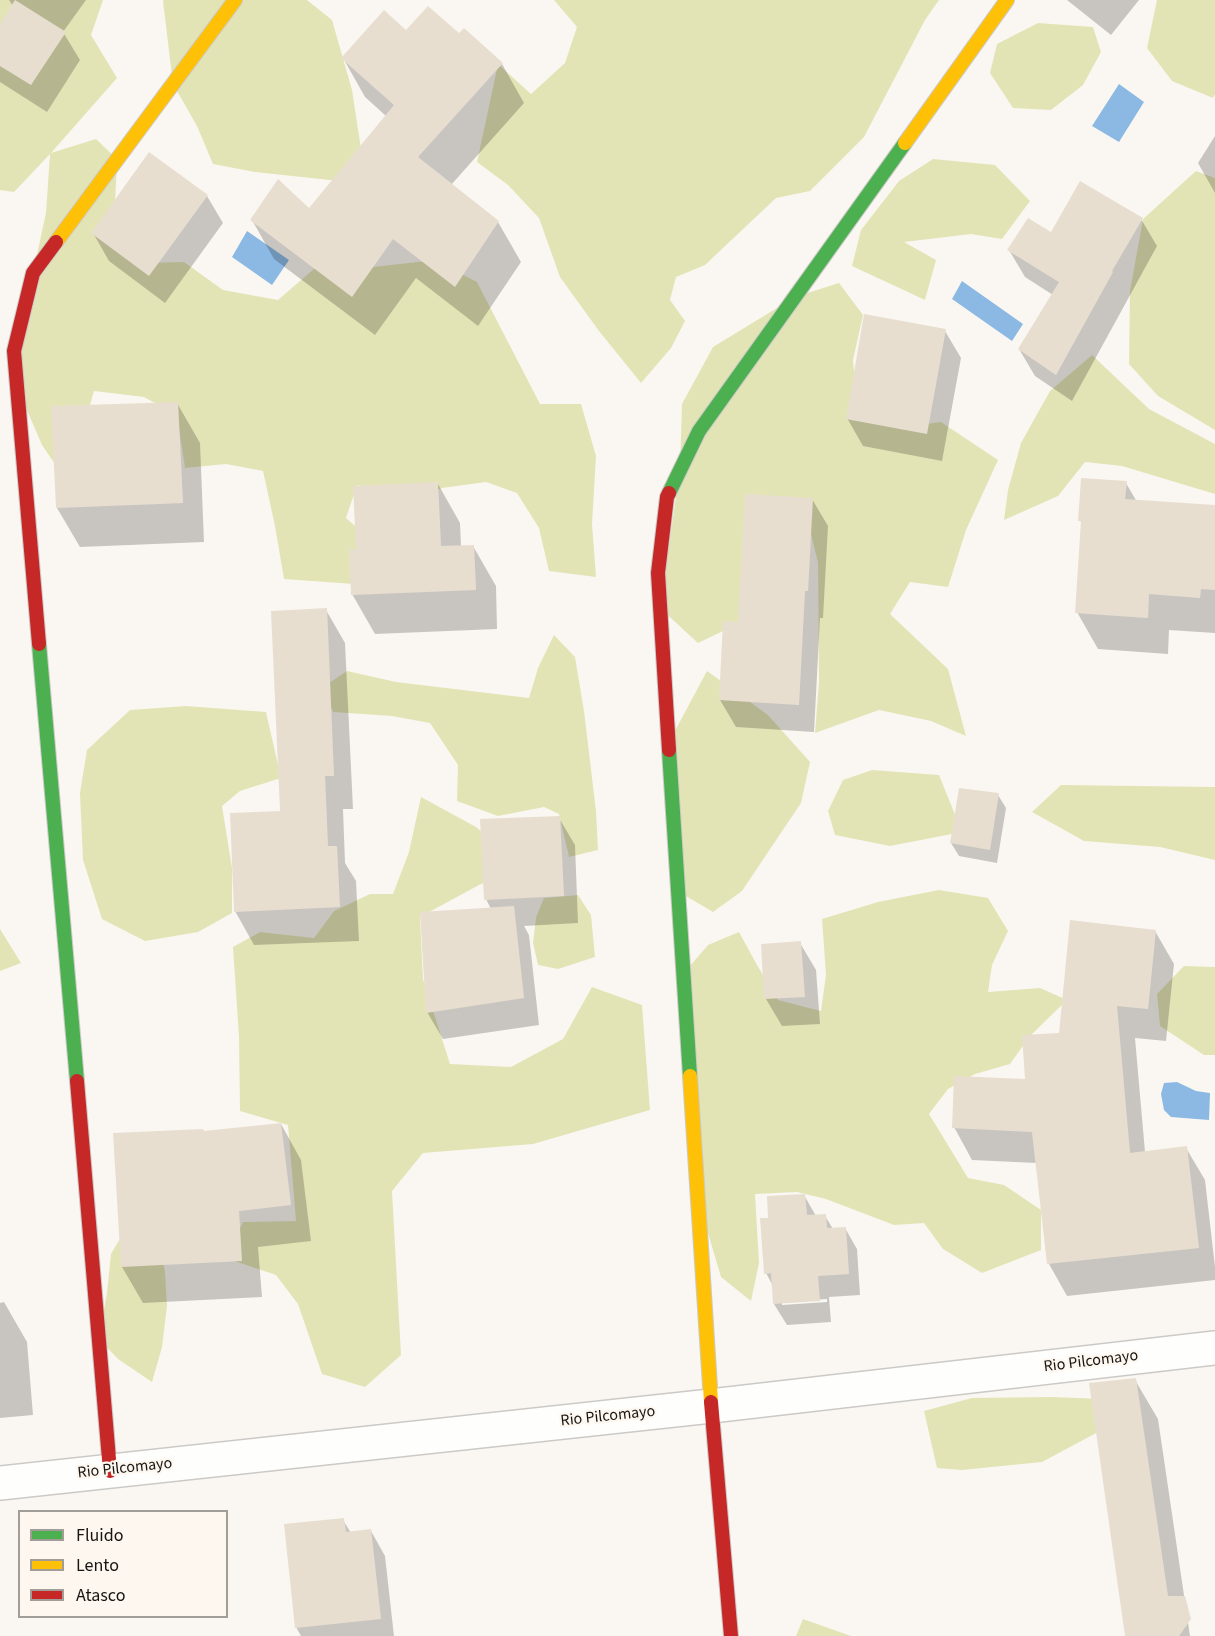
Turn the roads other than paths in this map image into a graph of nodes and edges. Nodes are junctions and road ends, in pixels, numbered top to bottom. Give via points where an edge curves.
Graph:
1 (236, 0) edge
2 (1007, 0) edge
3 (1215, 1348) edge
4 (711, 1406) junction
5 (110, 1471) junction
6 (0, 1483) edge
7 (731, 1636) edge

1 - 5 street via 33,273 14,351
2 - 4 street via 699,431 667,497 658,573
3 - 4 street, Rio Pilcomayo
4 - 5 street, Rio Pilcomayo
4 - 7 street
5 - 6 street, Rio Pilcomayo

